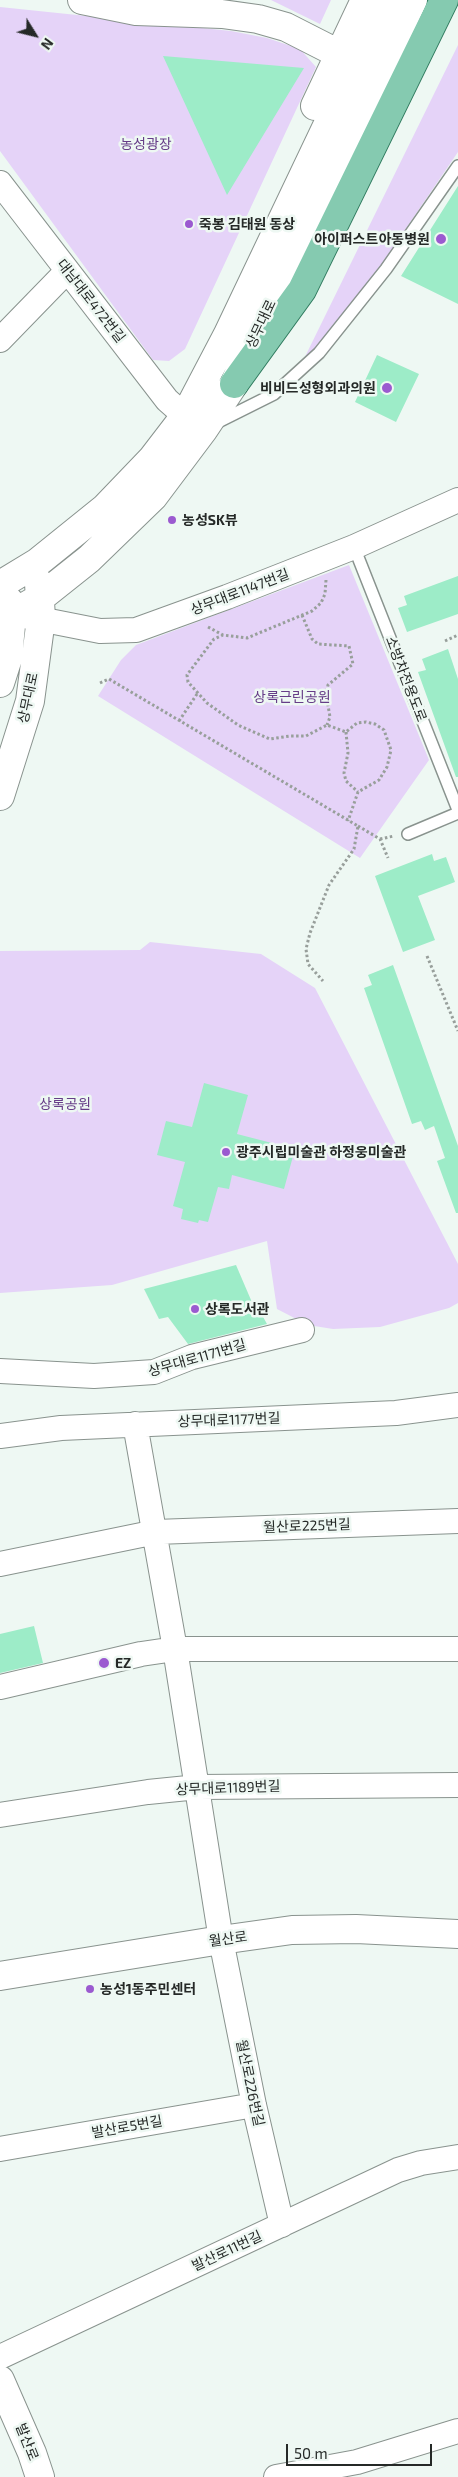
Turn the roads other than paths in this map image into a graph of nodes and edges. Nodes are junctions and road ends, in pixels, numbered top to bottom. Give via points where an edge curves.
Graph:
1 (82, 0) edge
2 (365, 0) edge
3 (387, 0) edge
4 (413, 0) edge
5 (444, 0) edge
6 (339, 54) junction
7 (458, 166) edge
8 (0, 183) edge
9 (67, 271) junction
10 (0, 340) edge
11 (234, 384) junction
12 (194, 423) junction
13 (458, 500) edge
14 (354, 547) junction
15 (38, 562) junction
16 (2, 584) edge
17 (40, 609) junction
18 (6, 618) edge
19 (0, 683) edge
20 (0, 796) edge
21 (458, 812) edge
22 (408, 834) dead end
23 (302, 1330) dead end
24 (0, 1371) edge
25 (458, 1405) edge
26 (135, 1424) junction
27 (0, 1436) edge
28 (458, 1521) edge
29 (156, 1532) junction
30 (0, 1564) edge
31 (458, 1648) edge
32 (176, 1649) junction
33 (0, 1687) edge
34 (458, 1785) edge
35 (198, 1788) junction
36 (0, 1815) edge
37 (458, 1934) edge
38 (221, 1940) junction
39 (0, 1976) edge
40 (254, 2105) junction
41 (0, 2149) edge
42 (458, 2157) edge
43 (282, 2225) junction
44 (0, 2358) edge
45 (0, 2380) edge
46 (458, 2431) edge
47 (40, 2477) edge
48 (276, 2477) edge

1 - 6 street via 136,11 222,14 258,19 286,27
2 - 6 street, 상무대로
3 - 12 street, 상무대로 via 233,324
4 - 11 street, 상무대로
5 - 11 main road via 302,290
6 - 12 street, 상무대로 via 238,273
7 - 12 lane via 386,269 319,353 259,404
8 - 9 street, 대남대로472번길
9 - 10 street
9 - 12 street, 대남대로472번길 via 167,400
11 - 12 street, 상무대로
12 - 15 street, 상무대로 via 152,459 105,508
12 - 17 street, 상무대로 via 153,497
13 - 14 street, 상무대로1147번길
14 - 17 street, 상무대로1147번길 via 136,630 100,631
14 - 21 lane, 소방차전용도로
15 - 16 street, 상무대로
15 - 17 street, 상무대로
16 - 18 street, 상무대로
17 - 18 street
17 - 20 street, 상무대로 via 30,701
18 - 19 street, 상무대로 via 8,658
21 - 22 lane
23 - 24 street, 상무대로1171번길 via 192,1357 154,1372 94,1376
25 - 26 street, 상무대로1177번길 via 396,1413
26 - 27 street, 상무대로1177번길 via 60,1428
26 - 29 street
28 - 29 street, 월산로225번길
29 - 30 street, 월산로225번길
29 - 32 street
31 - 32 street
32 - 33 street
32 - 35 street
34 - 35 street, 상무대로1189번길
35 - 36 street, 상무대로1189번길 via 148,1792
35 - 38 street
37 - 38 street, 월산로 via 305,1929
38 - 39 street, 월산로
38 - 40 street, 월산로226번길
40 - 41 street, 발산로5번길
40 - 43 street, 월산로226번길
42 - 43 street, 발산로11번길 via 398,2170
43 - 44 street, 발산로11번길
45 - 47 street, 발산로
46 - 48 street via 357,2462

